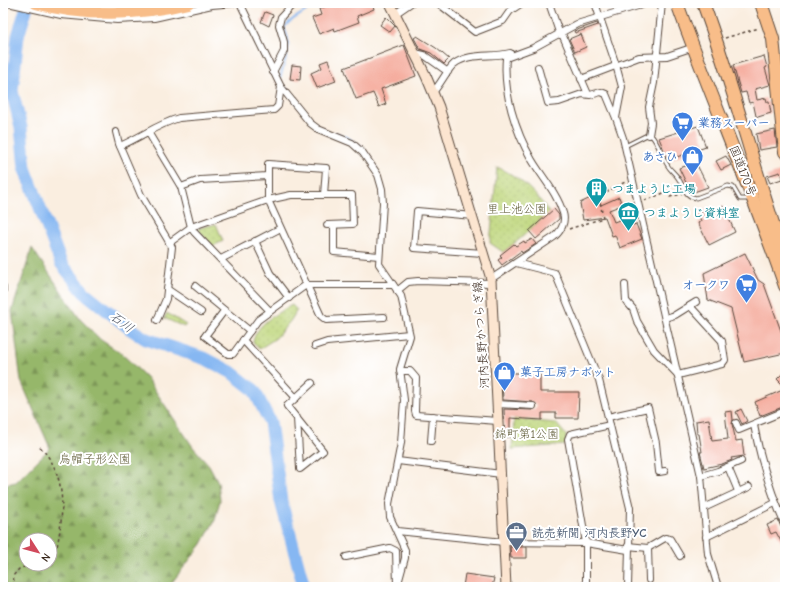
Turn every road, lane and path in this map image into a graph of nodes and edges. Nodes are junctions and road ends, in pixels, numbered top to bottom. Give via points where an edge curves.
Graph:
1 (8, 3) edge
2 (80, 3) edge
3 (152, 3) edge
4 (188, 3) edge
5 (235, 3) edge
6 (240, 3) edge
7 (294, 3) edge
8 (390, 3) edge
9 (411, 3) edge
10 (438, 3) edge
11 (522, 3) edge
12 (549, 3) edge
13 (595, 3) edge
14 (648, 3) edge
15 (662, 3) edge
16 (677, 3) edge
17 (703, 3) edge
18 (761, 3) edge
19 (41, 4) edge
20 (395, 14) junction
21 (600, 16) junction
22 (769, 26) junction
23 (561, 34) junction
24 (717, 40) junction
25 (533, 48) junction
26 (688, 49) dead end
27 (415, 53) junction
28 (656, 58) junction
29 (616, 65) junction
30 (538, 67) dead end
31 (273, 72) junction
32 (448, 72) junction
33 (581, 79) junction
34 (281, 87) junction
35 (433, 92) junction
36 (588, 94) junction
37 (616, 118) junction
38 (116, 132) dead end
39 (148, 132) junction
40 (649, 135) junction
41 (120, 146) junction
42 (625, 146) junction
43 (785, 152) edge
44 (268, 176) junction
45 (632, 178) junction
46 (180, 187) junction
47 (686, 193) junction
48 (324, 195) junction
49 (753, 198) junction
50 (268, 200) junction
51 (638, 203) junction
52 (472, 216) junction
53 (334, 225) junction
54 (327, 226) dead end
55 (191, 227) junction
56 (280, 229) junction
57 (560, 232) junction
58 (255, 241) junction
59 (169, 243) junction
60 (483, 253) junction
61 (380, 256) junction
62 (221, 259) junction
63 (785, 259) edge
64 (516, 263) junction
65 (783, 272) edge
66 (491, 281) junction
67 (306, 285) junction
68 (393, 285) junction
69 (625, 285) dead end
70 (195, 286) dead end
71 (785, 286) edge
72 (3, 288) edge
73 (167, 289) junction
74 (397, 291) junction
75 (289, 298) junction
76 (696, 302) dead end
77 (3, 304) edge
78 (690, 306) junction
79 (224, 310) junction
80 (270, 311) junction
81 (201, 312) dead end
82 (384, 317) dead end
83 (665, 318) junction
84 (157, 320) dead end
85 (250, 331) junction
86 (409, 334) junction
87 (242, 340) junction
88 (315, 346) dead end
89 (400, 371) junction
90 (678, 375) junction
91 (312, 383) dead end
92 (296, 398) junction
93 (498, 404) junction
94 (533, 406) dead end
95 (785, 411) edge
96 (433, 416) junction
97 (608, 417) junction
98 (297, 418) junction
99 (498, 421) junction
100 (736, 423) dead end
101 (754, 424) junction
102 (610, 425) junction
103 (431, 441) dead end
104 (40, 447) dead end
105 (741, 461) dead end
106 (398, 462) junction
107 (728, 467) junction
108 (665, 471) dead end
109 (501, 474) junction
110 (701, 476) junction
111 (749, 487) dead end
112 (738, 491) junction
113 (775, 503) junction
114 (704, 508) junction
115 (785, 525) edge
116 (396, 531) junction
117 (706, 537) junction
118 (58, 540) edge
119 (504, 542) junction
120 (586, 543) junction
121 (628, 548) junction
122 (648, 548) junction
123 (680, 556) dead end
124 (346, 557) dead end
125 (18, 570) edge
126 (649, 580) dead end
127 (15, 587) edge
128 (397, 587) edge
129 (506, 587) edge
130 (586, 587) edge
131 (628, 587) edge
132 (718, 587) edge

1 - 5 street via 45,13 117,20 154,18 212,5
2 - 3 street
4 - 19 highway via 126,12 84,11
6 - 31 street
7 - 31 street via 282,17 279,25 284,51
8 - 20 main road, 河内長野かつらぎ線
9 - 20 street
10 - 11 street via 475,32 503,21 510,11
12 - 23 street
13 - 21 street
14 - 21 street
15 - 28 street
16 - 49 highway, 国道170号
17 - 24 highway, 国道170号
18 - 22 highway
20 - 27 main road, 河内長野かつらぎ線
21 - 23 street via 572,26
21 - 29 street
22 - 24 path
22 - 43 highway via 774,46
23 - 25 street
23 - 33 street
24 - 63 highway, 国道170号 via 760,187
25 - 32 street via 503,55 482,55 454,64
25 - 57 street via 506,58 504,76 519,132 564,214
26 - 28 street
27 - 32 street via 424,55
27 - 35 main road, 河内長野かつらぎ線
28 - 29 street via 639,57
28 - 40 street via 649,107
29 - 33 street
29 - 37 street via 622,87
30 - 36 street via 548,103
31 - 34 street
32 - 35 street
33 - 36 street
34 - 39 street via 278,106 274,110 179,118 164,122
34 - 61 street via 310,123 352,143 373,165 384,202
35 - 52 main road, 河内長野かつらぎ線
36 - 37 street via 606,94
37 - 42 street
38 - 41 street
39 - 41 street
39 - 46 street
40 - 42 lane
40 - 47 lane via 656,141 668,166
41 - 59 street via 141,196
42 - 45 street
44 - 46 street via 200,180
44 - 48 street via 268,164 326,168
44 - 50 street
45 - 51 street
45 - 57 path via 599,196 603,218
46 - 55 street
47 - 49 lane via 696,198 728,186 744,200
47 - 51 path via 670,197 666,192
48 - 50 street via 290,195
48 - 53 street via 352,195 353,224
49 - 65 highway, 国道170号
50 - 55 street
50 - 56 street
51 - 83 street
52 - 60 main road, 河内長野かつらぎ線
52 - 60 street via 417,211 414,248
53 - 54 street
53 - 61 street via 334,252
55 - 59 street
55 - 62 street
56 - 58 street
56 - 67 street
57 - 64 street
58 - 62 street
58 - 75 street via 270,272
59 - 73 street via 172,254
60 - 66 main road, 河内長野かつらぎ線
61 - 68 street via 379,264
62 - 80 street
64 - 66 street
64 - 97 street via 555,273 599,380
65 - 71 highway, 国道170号
66 - 74 street via 408,282
66 - 93 main road, 河内長野かつらぎ線
67 - 68 street
67 - 75 street
67 - 82 street via 321,316 326,320
68 - 74 street
69 - 90 street via 626,301 633,309 654,350
70 - 79 street
72 - 77 street
73 - 81 street
73 - 84 street via 166,300
74 - 86 street
75 - 80 street
76 - 78 street
78 - 83 street
78 - 90 street via 722,341 725,360 722,364
79 - 85 street
79 - 87 street via 205,336 228,354 233,354
80 - 85 street via 258,320
83 - 90 street
85 - 87 street
86 - 88 street via 327,342
86 - 89 street via 409,344
87 - 92 street
89 - 96 street via 410,372 416,378 416,415
89 - 106 street via 404,400
90 - 110 street
91 - 92 street
92 - 98 street via 287,406
93 - 94 street
93 - 99 main road, 河内長野かつらぎ線
95 - 101 street
96 - 99 street
96 - 103 street
97 - 102 street
97 - 108 street via 648,408 656,443 658,472
98 - 98 street via 298,440 300,469 323,451
99 - 109 main road, 河内長野かつらぎ線
100 - 101 street via 739,430
101 - 113 street via 758,449
102 - 120 street via 570,434 568,438
102 - 121 street via 630,508
104 - 118 path via 57,471 63,503
105 - 107 street
106 - 109 street
106 - 116 street via 389,504 390,517
107 - 110 street
107 - 112 street
109 - 119 main road, 河内長野かつらぎ線
110 - 114 street
111 - 112 street
112 - 114 street
113 - 115 street
113 - 117 street
114 - 117 street
116 - 119 street
116 - 128 street via 405,550
117 - 132 street via 708,554
119 - 120 street
119 - 129 main road, 河内長野かつらぎ線
120 - 121 street
120 - 130 street
121 - 122 street
121 - 131 street
122 - 123 street via 665,538 670,538
122 - 126 street
124 - 128 street via 390,548 397,556
125 - 127 path via 13,576

